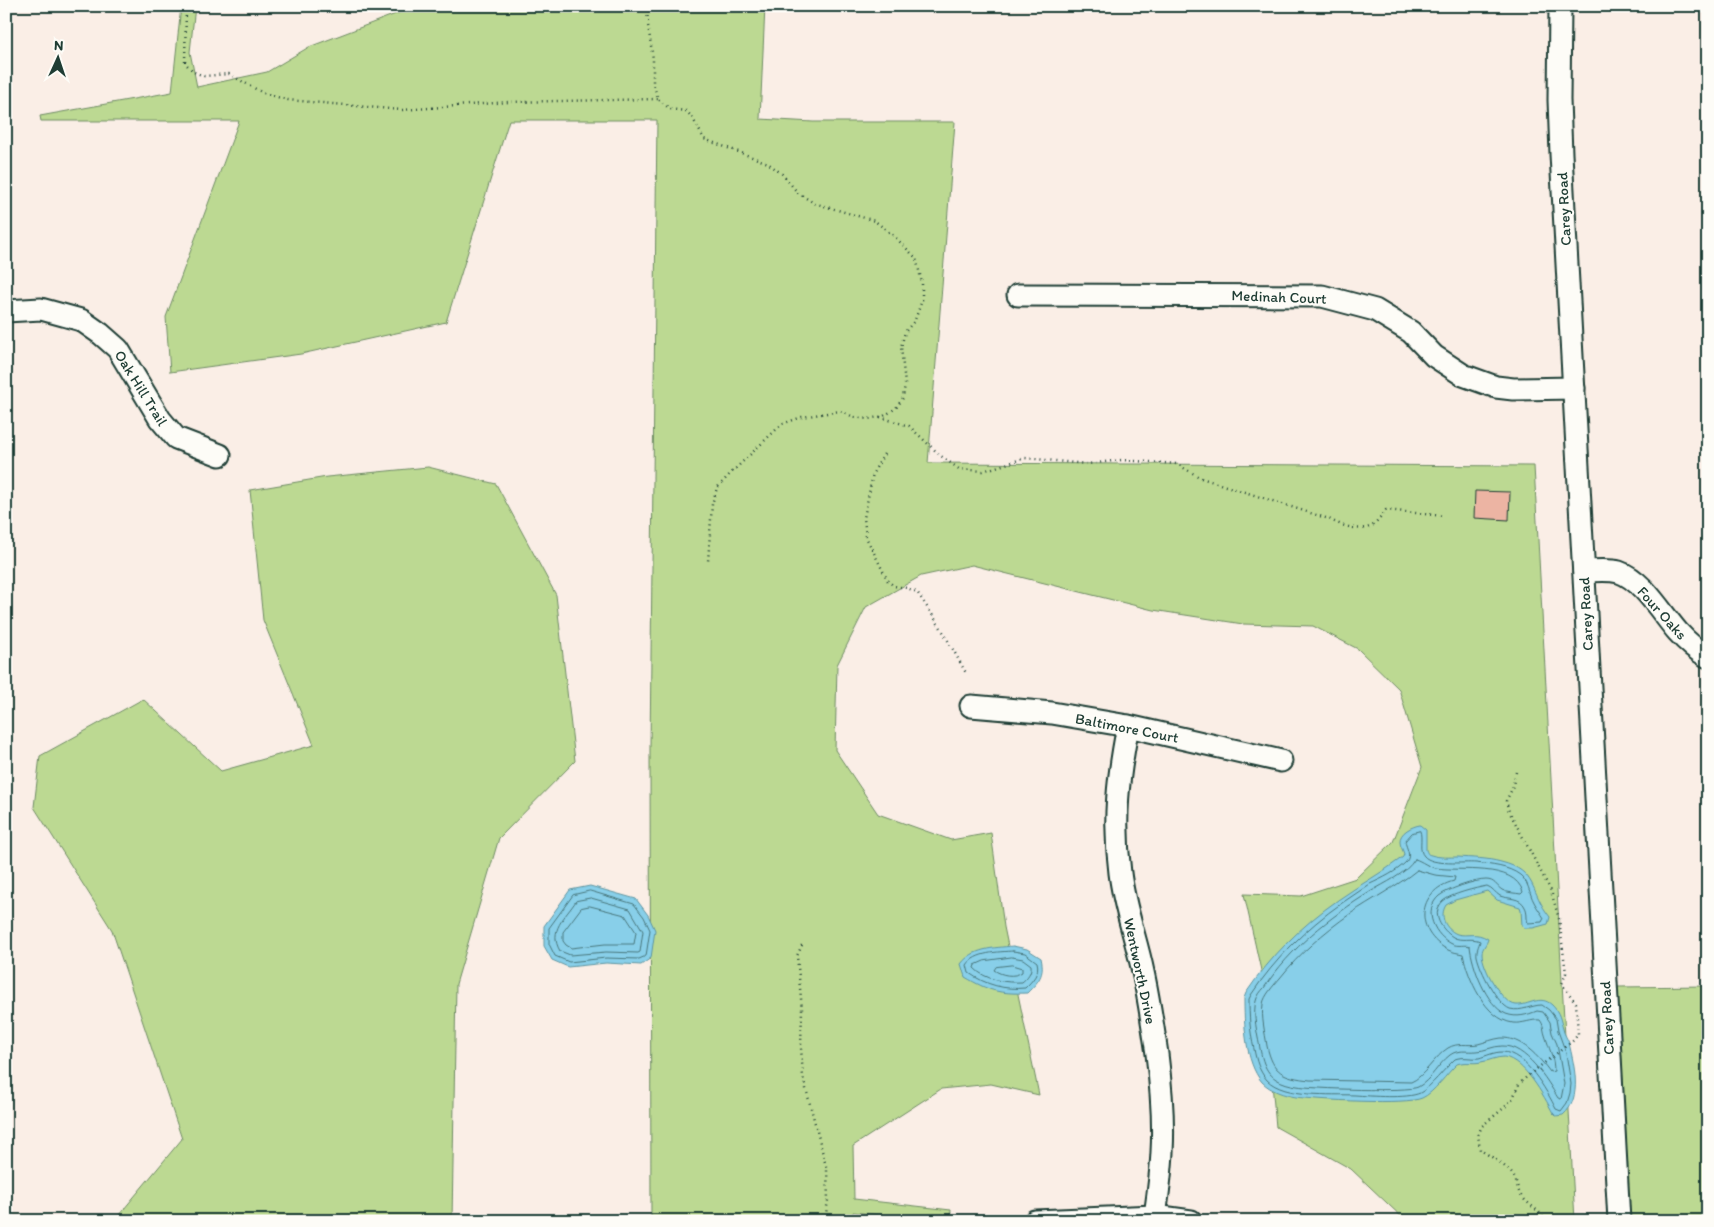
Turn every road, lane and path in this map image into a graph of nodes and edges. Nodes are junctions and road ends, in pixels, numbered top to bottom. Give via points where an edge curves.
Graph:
1 (186, 6) edge
2 (647, 6) edge
3 (1560, 6) edge
4 (658, 99) junction
5 (1018, 295) dead end
6 (6, 311) edge
7 (1574, 388) junction
8 (879, 417) junction
9 (884, 454) dead end
10 (220, 455) dead end
11 (1444, 516) dead end
12 (708, 562) dead end
13 (1584, 571) junction
14 (1708, 657) edge
15 (966, 673) dead end
16 (971, 706) dead end
17 (1128, 726) junction
18 (1281, 761) dead end
19 (1516, 772) dead end
20 (802, 945) dead end
21 (1156, 1216) junction
22 (825, 1221) edge
23 (1035, 1221) edge
24 (1191, 1221) edge
25 (1545, 1221) edge
26 (1618, 1221) edge

1 - 4 path via 185,63 194,72 204,76 229,74 263,93 288,100 402,110 509,102
2 - 4 path via 653,82
3 - 7 street, Carey Road via 1560,132
4 - 8 path via 670,109 686,111 704,139 768,163 798,193 814,203 875,222 896,237 916,258 922,300 901,347 905,384 903,398 896,408
5 - 7 street, Medinah Court via 1322,296 1375,310 1411,332 1434,356 1462,376 1513,389
6 - 10 street, Oak Hill Trail via 42,309 80,320 101,334 118,348 160,419 176,438
7 - 13 street, Carey Road
8 - 11 path via 909,426 960,470 983,471 1025,458 1087,464 1122,460 1177,464 1201,478 1342,526 1360,528 1374,525 1386,510
8 - 12 path via 854,417 840,411 782,424 717,488 712,504
9 - 15 path via 873,473 864,518 866,537 888,581 894,586 917,592
13 - 14 street, Four Oaks via 1616,571 1630,578 1679,633
13 - 26 street, Carey Road
16 - 17 street, Baltimore Court via 1052,713
17 - 18 street, Baltimore Court
17 - 21 street, Wentworth Drive via 1116,805 1117,834 1126,907 1143,971 1157,1055 1162,1152
19 - 25 path via 1506,800 1509,812 1551,891 1559,919 1566,973 1562,984 1576,1003 1578,1034 1519,1084 1513,1098 1482,1126 1478,1134 1480,1150 1514,1177 1523,1198 1542,1213
20 - 22 path via 797,956 803,1077 827,1170
21 - 23 street
21 - 24 street

